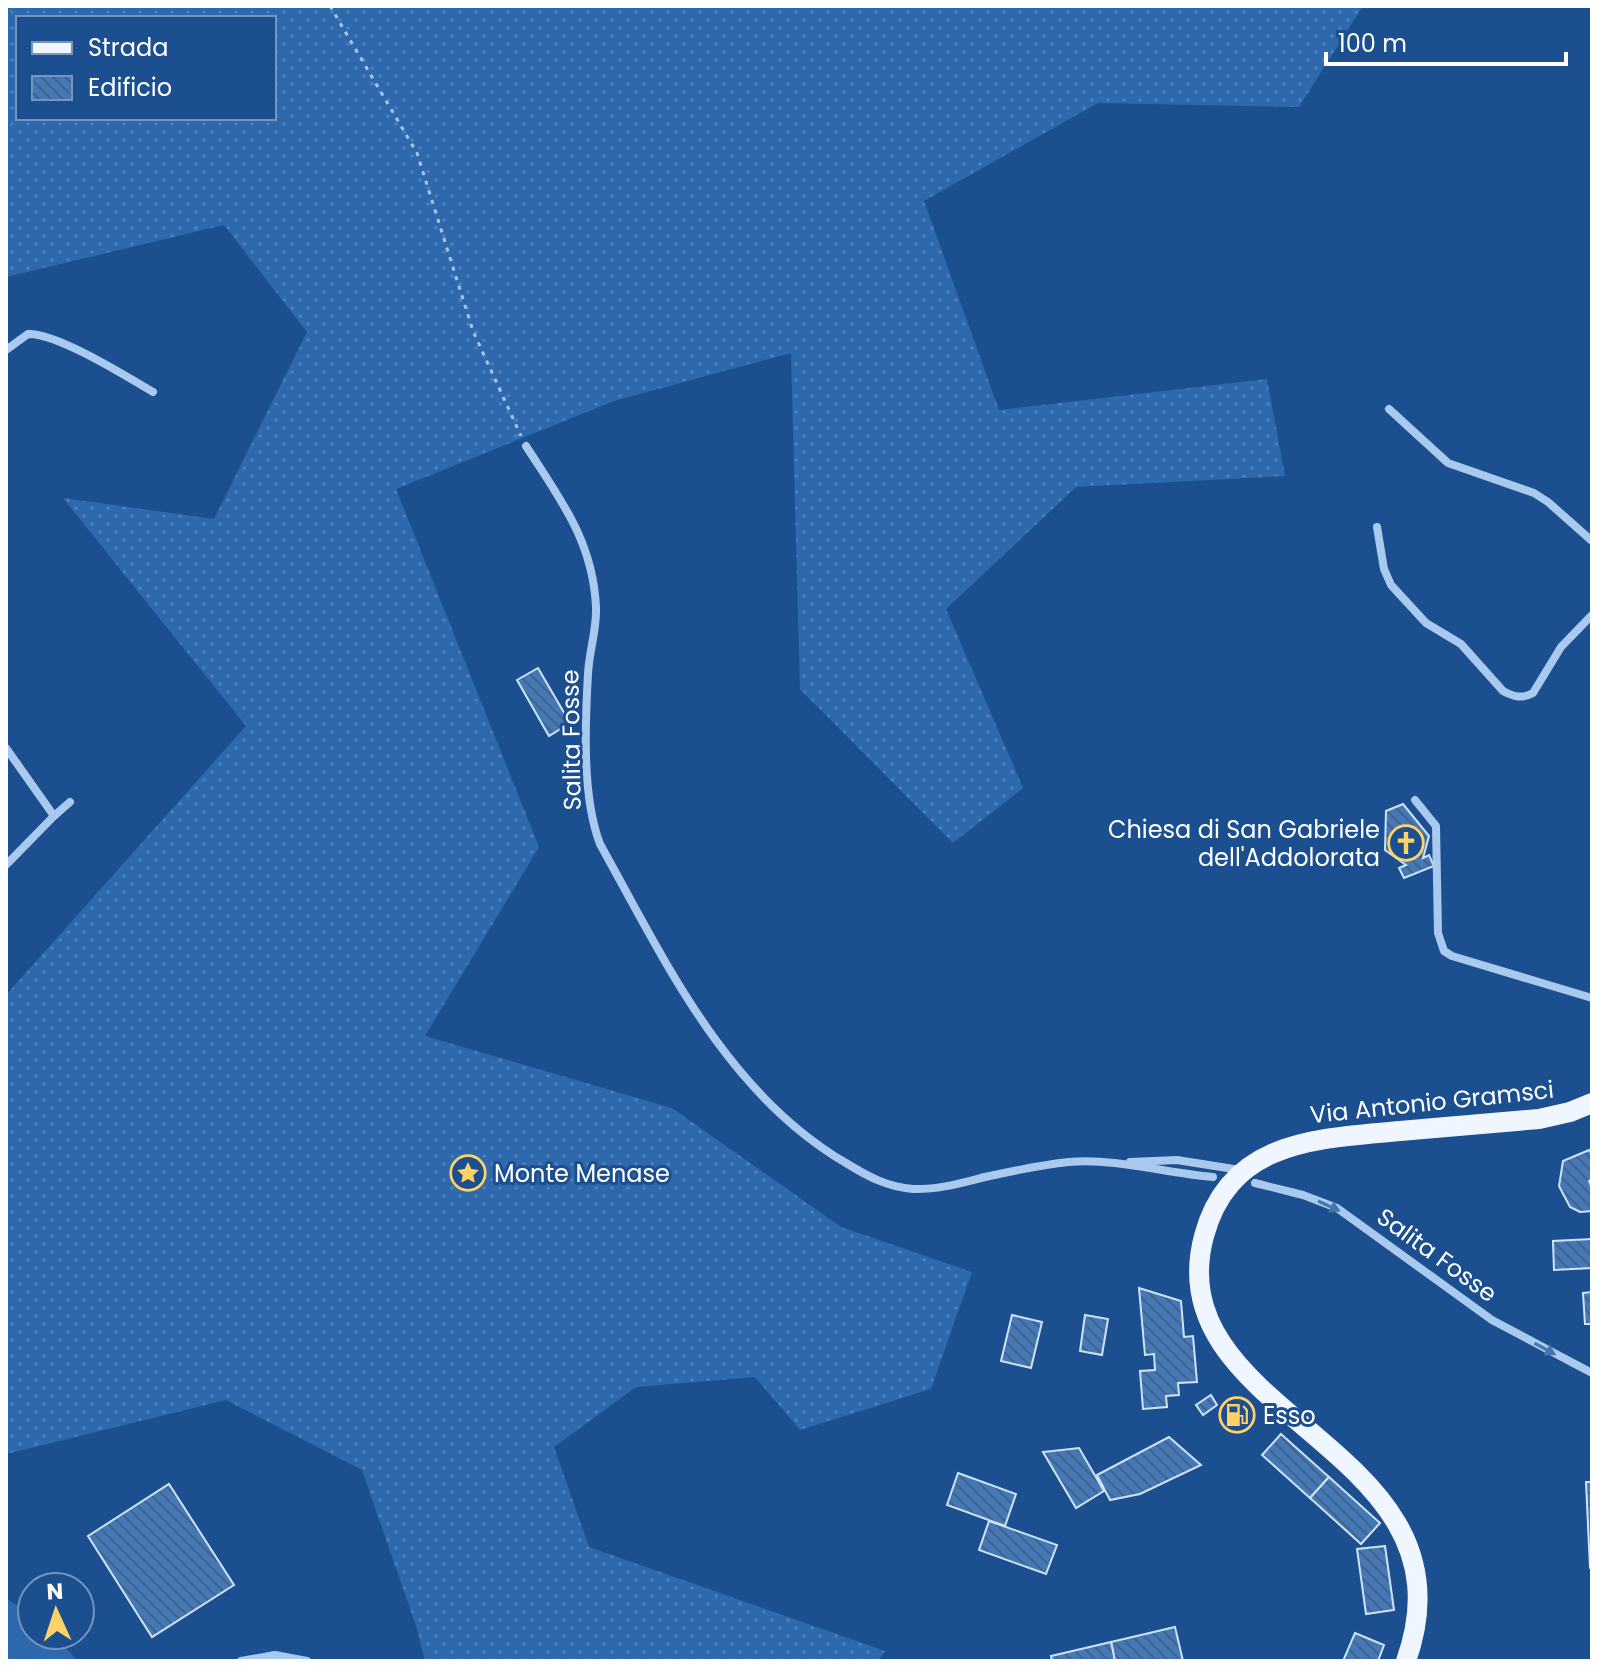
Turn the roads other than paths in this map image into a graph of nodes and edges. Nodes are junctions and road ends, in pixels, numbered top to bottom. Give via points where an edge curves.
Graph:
1 (6, 350) edge
2 (153, 392) dead end
3 (1389, 409) dead end
4 (526, 446) road end
5 (1377, 527) dead end
6 (1592, 541) edge
7 (1592, 615) edge
8 (6, 748) edge
9 (1415, 800) dead end
10 (70, 802) dead end
11 (54, 816) junction
12 (6, 865) edge
13 (1592, 998) edge
14 (1592, 1103) edge
15 (1126, 1162) junction
16 (1213, 1177) dead end
17 (1249, 1177) junction
18 (1592, 1373) edge
19 (241, 1661) edge
20 (307, 1661) edge
21 (1406, 1661) edge

1 - 2 street via 28,334 41,335 107,364
3 - 6 street via 1448,463 1534,493
4 - 15 street, Salita Fosse via 570,513 593,586 587,800 594,829 687,1001 741,1073 818,1146 886,1184 928,1188 1046,1165
5 - 7 street via 1391,585 1426,623 1461,644 1510,695 1533,693 1561,647
8 - 11 street
9 - 13 street via 1436,826 1438,933 1444,951
10 - 11 street
11 - 12 street
14 - 17 main road, Via Antonio Gramsci via 1539,1119 1314,1140 1268,1154
15 - 16 street, Salita Fosse
15 - 17 street, Salita Fosse via 1177,1160
17 -> 18 street, Salita Fosse via 1337,1208 1492,1320
17 - 21 main road, Via Antonio Gramsci via 1221,1196 1203,1239 1201,1280 1208,1319 1232,1359 1367,1483 1395,1517 1415,1578 1416,1624
19 - 20 street via 275,1655

